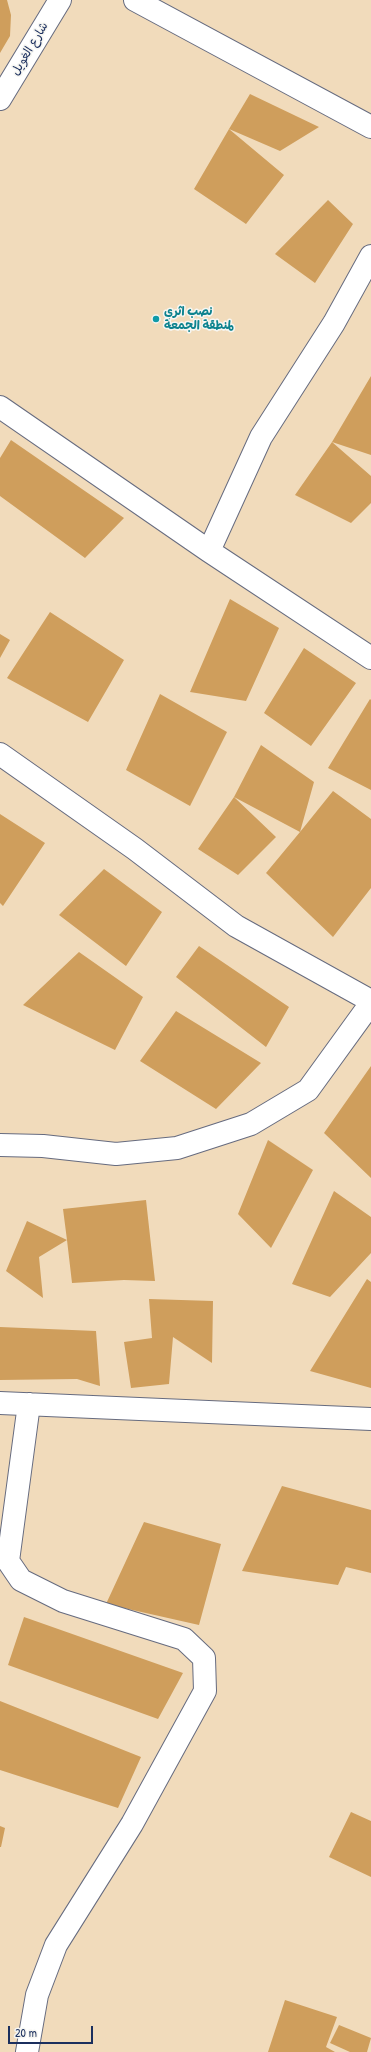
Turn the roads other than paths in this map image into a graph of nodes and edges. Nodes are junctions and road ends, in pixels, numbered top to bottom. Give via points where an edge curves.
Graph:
1 (60, 0) edge
2 (135, 0) edge
3 (0, 99) edge
4 (371, 127) edge
5 (371, 256) edge
6 (0, 407) edge
7 (209, 551) junction
8 (371, 658) edge
9 (0, 754) edge
10 (371, 1002) edge
11 (0, 1145) edge
12 (0, 1403) edge
13 (29, 1404) junction
14 (371, 1419) edge
15 (27, 2052) edge

1 - 3 street, شارع الغويل
2 - 4 street
5 - 7 street via 334,323 261,437
6 - 7 street
7 - 8 street
9 - 10 street via 135,848 236,926
10 - 11 street via 308,1090 251,1124 177,1148 116,1154 43,1146
12 - 13 street
13 - 14 street
13 - 15 street via 8,1561 21,1580 63,1601 184,1639 204,1658 205,1692 132,1824 56,1945 37,1995

